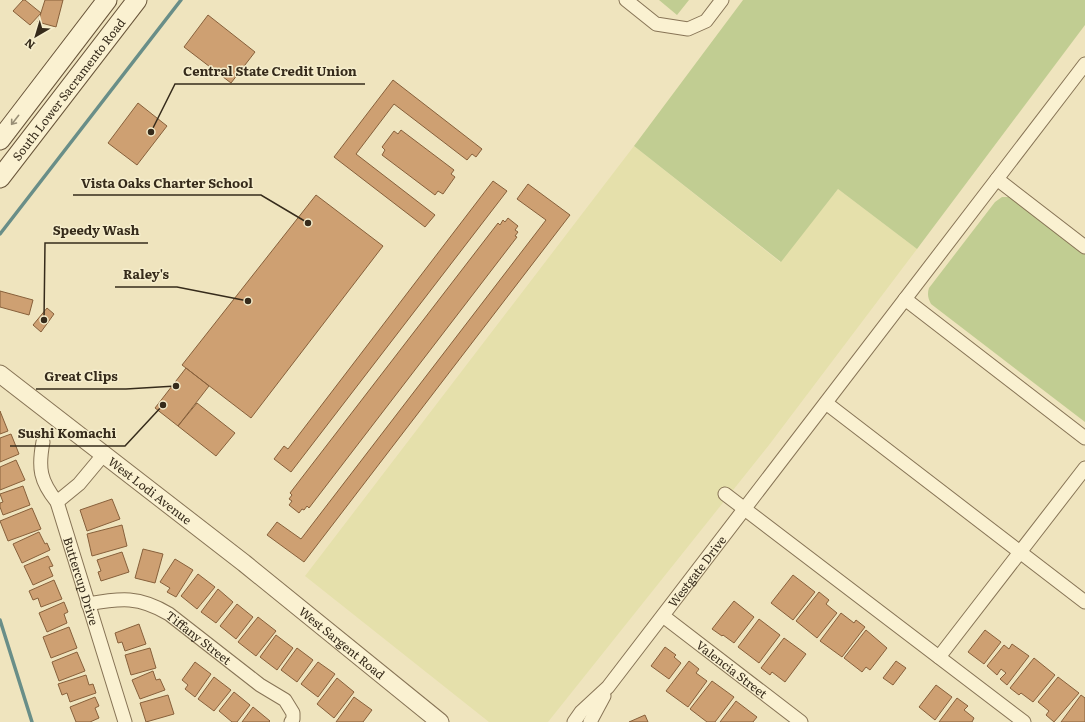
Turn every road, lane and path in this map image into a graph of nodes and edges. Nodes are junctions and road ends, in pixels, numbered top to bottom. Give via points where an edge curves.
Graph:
1 (107, 0) edge
2 (138, 0) edge
3 (626, 0) edge
4 (722, 0) edge
5 (93, 18) junction
6 (1085, 64) edge
7 (1080, 80) edge
8 (42, 124) junction
9 (0, 140) edge
10 (0, 178) edge
11 (997, 179) junction
12 (1085, 247) edge
13 (905, 299) junction
14 (0, 374) edge
15 (826, 403) junction
16 (1085, 438) edge
17 (43, 442) dead end
18 (104, 454) junction
19 (1085, 468) edge
20 (725, 494) dead end
21 (57, 502) junction
22 (744, 509) junction
23 (1020, 553) junction
24 (244, 563) joint
25 (1085, 602) edge
26 (88, 604) junction
27 (662, 616) junction
28 (939, 657) junction
29 (608, 687) junction
30 (292, 717) edge
31 (124, 722) edge
32 (440, 722) edge
33 (574, 722) edge
34 (590, 722) edge
35 (801, 722) edge
36 (1024, 722) edge

1 - 5 main road, South Lower Sacramento Road
2 - 8 main road, South Lower Sacramento Road
3 - 4 street via 656,24 688,30 706,21
5 - 8 main road via 94,28 91,36 38,108 38,119
5 -> 9 main road, South Lower Sacramento Road
6 - 7 street, Westgate Drive
7 - 11 street, Westgate Drive
8 - 10 main road, South Lower Sacramento Road
11 - 12 street
11 - 13 street, Westgate Drive
13 - 15 street, Westgate Drive
13 - 16 street
14 - 18 street, West Lodi Avenue
15 - 22 street, Westgate Drive
15 - 23 street
17 - 21 street, Buttercup Drive via 41,469 47,489
18 - 21 street via 79,484
18 - 24 street, West Lodi Avenue
19 - 23 street
20 - 22 street
21 - 26 street, Buttercup Drive
22 - 27 street, Westgate Drive
22 - 28 street
23 - 25 street
23 - 28 street
24 - 32 street, West Sargent Road
26 - 30 street, Tiffany Street via 121,599 148,603 159,608 260,685 285,700
26 - 31 street, Buttercup Drive
27 - 29 street, Westgate Drive
27 - 35 street, Valencia Street
28 - 36 street
29 - 33 street, Westgate Drive
29 - 34 street, Westgate Drive

